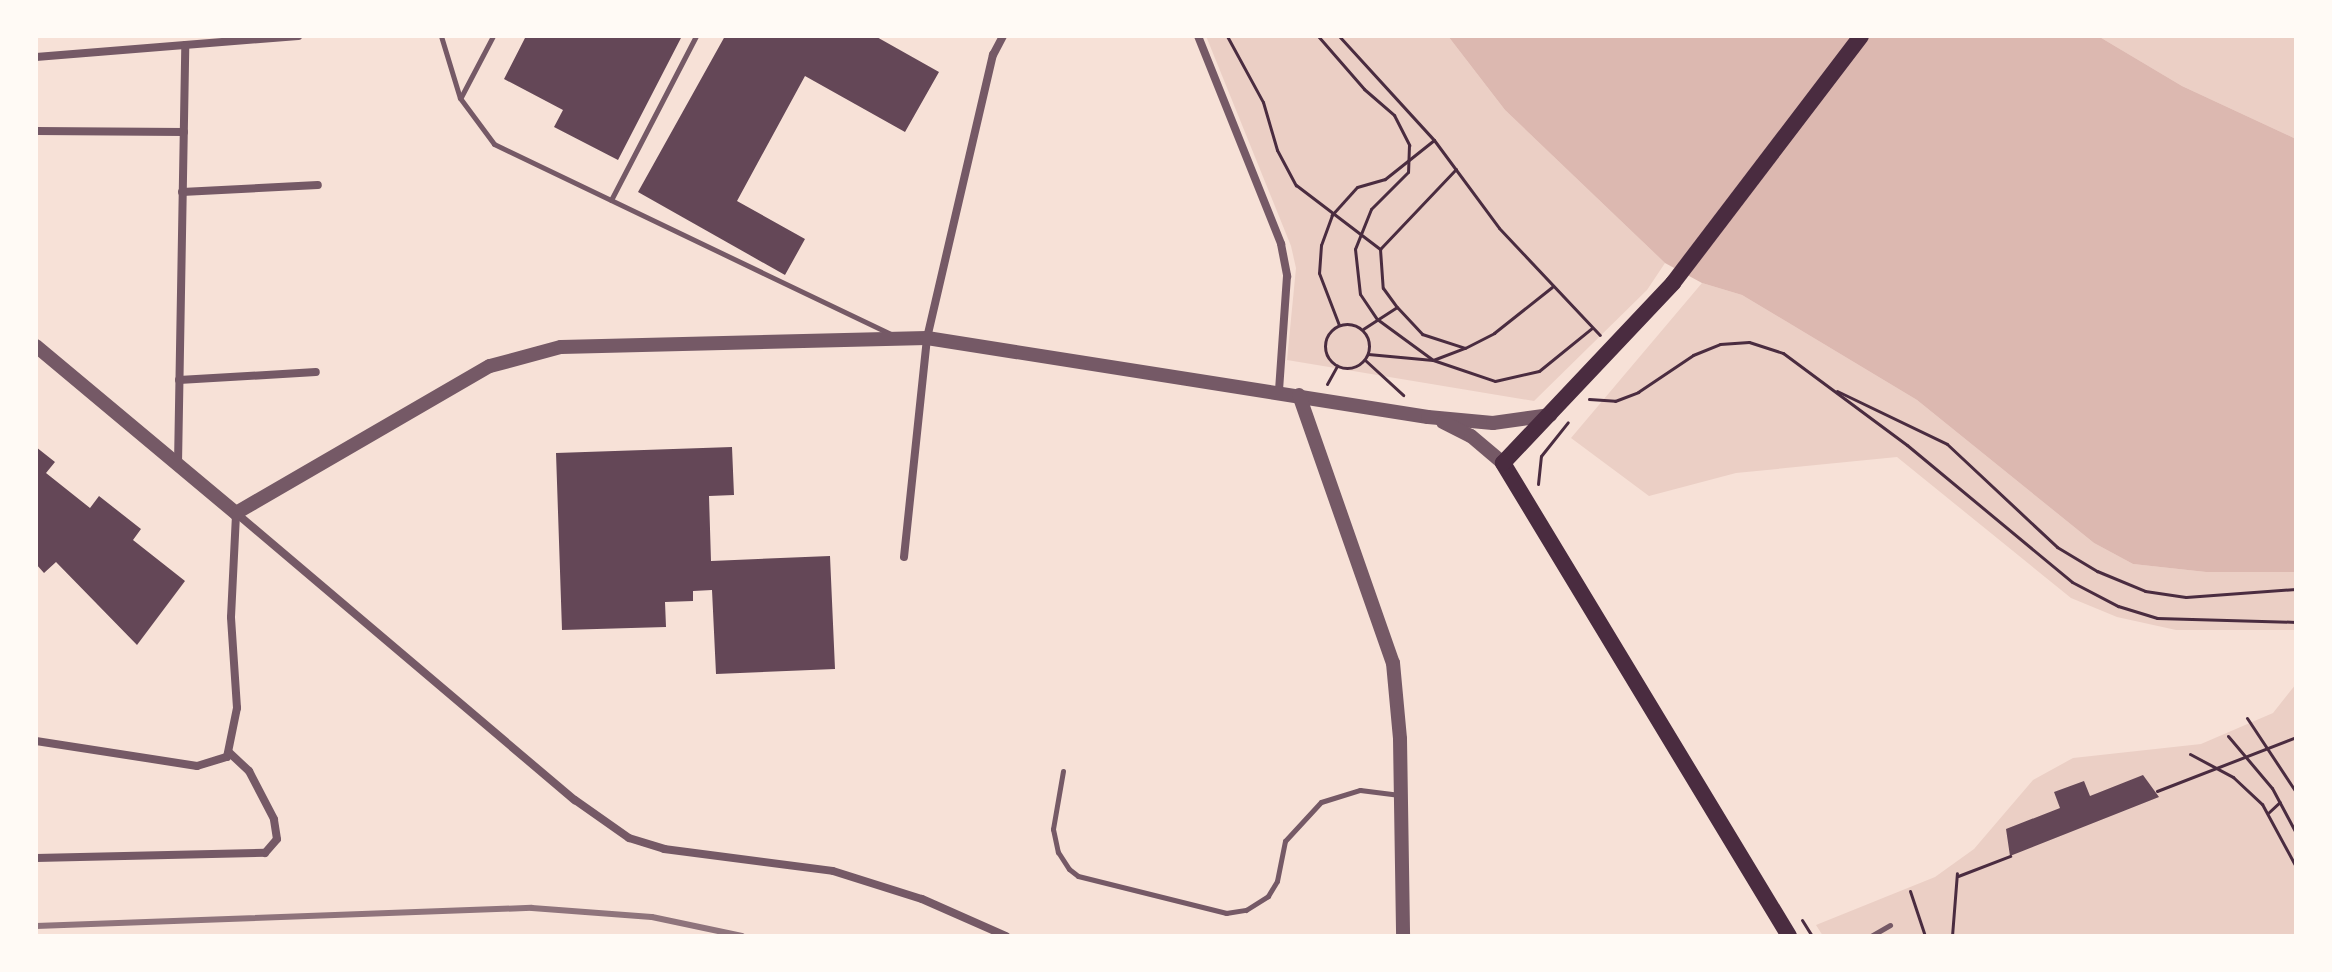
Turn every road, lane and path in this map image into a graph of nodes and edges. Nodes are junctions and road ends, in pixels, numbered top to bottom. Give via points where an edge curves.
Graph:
1 (441, 36) edge
2 (493, 36) edge
3 (696, 36) edge
4 (1003, 36) edge
5 (1198, 36) edge
6 (1227, 36) edge
7 (1318, 36) edge
8 (1339, 36) edge
9 (1861, 36) edge
10 (298, 38) edge
11 (185, 45) junction
12 (36, 57) edge
13 (460, 98) junction
14 (36, 131) edge
15 (184, 132) junction
16 (1434, 140) junction
17 (1411, 154) junction
18 (1456, 169) junction
19 (318, 185) dead end
20 (182, 192) junction
21 (611, 200) junction
22 (1332, 215) junction
23 (1359, 233) junction
24 (1380, 249) junction
25 (1552, 287) junction
26 (1397, 307) junction
27 (1377, 319) junction
28 (1339, 325) junction
29 (1363, 330) junction
30 (895, 336) junction
31 (927, 338) junction
32 (36, 346) edge
33 (1465, 348) junction
34 (1368, 354) junction
35 (1365, 360) junction
36 (1433, 360) junction
37 (1337, 366) junction
38 (316, 372) dead end
39 (179, 380) junction
40 (1339, 387) dead end
41 (1596, 387) dead end
42 (1830, 388) junction
43 (1279, 391) junction
44 (1299, 395) junction
45 (1392, 395) dead end
46 (1578, 410) dead end
47 (1551, 415) junction
48 (1428, 417) junction
49 (1503, 463) junction
50 (178, 465) junction
51 (1542, 496) dead end
52 (236, 513) junction
53 (904, 557) dead end
54 (2296, 589) edge
55 (2296, 622) edge
56 (2247, 718) dead end
57 (2228, 736) dead end
58 (2296, 737) edge
59 (36, 741) edge
60 (2268, 746) junction
61 (230, 753) junction
62 (2190, 754) dead end
63 (2247, 754) junction
64 (2216, 767) junction
65 (1063, 771) dead end
66 (2157, 791) dead end
67 (2296, 792) edge
68 (1401, 795) junction
69 (2280, 802) junction
70 (2268, 813) junction
71 (2296, 833) edge
72 (2010, 856) dead end
73 (36, 858) edge
74 (2296, 867) edge
75 (1910, 891) dead end
76 (1890, 925) dead end
77 (1006, 936) edge
78 (1403, 936) edge
79 (1789, 936) edge
80 (1871, 936) edge
81 (1925, 936) edge
82 (1952, 936) edge

1 - 13 lane
2 - 13 lane
3 - 21 lane
4 - 31 street via 993,55
5 - 43 street via 1281,244 1287,276
6 - 22 path via 1263,102 1290,177
7 - 17 path via 1394,115
8 - 16 path
9 - 47 main road via 1673,283
10 - 11 street
11 - 12 street
11 - 15 street
13 - 21 lane via 494,144
14 - 15 street
15 - 20 street
16 - 17 path
16 - 18 path
17 - 22 path via 1385,179 1346,195
17 - 23 path via 1408,172 1378,200
18 - 24 path
18 - 25 path
19 - 20 street
20 - 39 street
21 - 30 lane
22 - 23 path
22 - 28 path via 1321,245 1319,273
23 - 24 path
23 - 27 path via 1354,258 1357,284
24 - 26 path via 1377,265 1383,288
25 - 33 path via 1494,333
25 - 36 path via 1592,328 1551,364 1516,380 1473,376
26 - 27 path
26 - 33 path via 1422,334
27 - 29 path
27 - 36 path
28 - 29 path
28 - 37 path via 1325,340 1326,355
29 - 34 path
30 - 31 street
30 - 52 street via 539,349 490,366
31 - 43 street
31 - 53 street
32 - 50 street
33 - 36 path
34 - 35 path
34 - 36 path
35 - 37 path via 1352,368
35 - 45 path via 1405,397
37 - 40 path via 1326,385
38 - 39 street
39 - 50 street
41 - 42 path via 1587,399 1615,401 1693,355 1720,344 1749,342 1783,353
42 - 54 path via 1947,444 2057,547 2097,571 2145,591 2186,597
42 - 55 path via 2072,582 2118,606 2157,618
43 - 44 street
44 - 48 street
44 - 68 street via 1390,652
46 - 51 path via 1541,456 1537,474
47 - 48 street via 1493,423
47 - 49 main road
48 - 49 street via 1471,436
49 - 79 main road
50 - 52 street
52 - 61 street via 231,617 237,708
52 - 77 street via 575,800 629,838 664,849 833,871 922,899
56 - 60 path
57 - 63 path
58 - 60 path
59 - 61 street via 197,766 222,761
60 - 63 path
60 - 67 path
61 - 73 street via 249,771 274,819 277,839 265,853
62 - 64 path
63 - 64 path
63 - 69 path
64 - 66 path
64 - 70 path
65 - 68 lane via 1053,829 1069,869 1078,876 1226,913 1246,910 1268,896 1277,881 1285,841 1321,802 1360,790
68 - 78 street
69 - 70 path
69 - 71 path
70 - 74 path
72 - 82 path via 1956,875
75 - 81 path
76 - 80 lane

